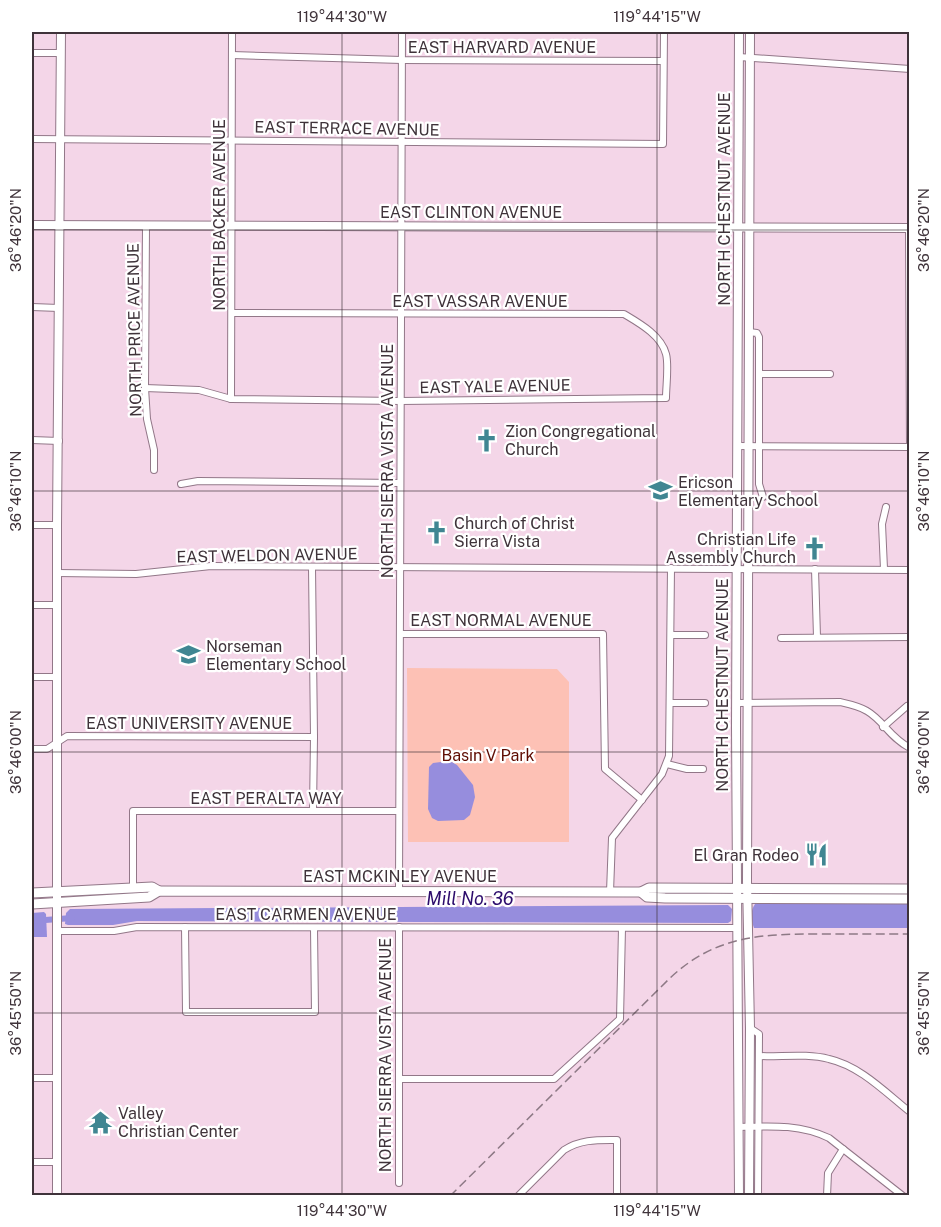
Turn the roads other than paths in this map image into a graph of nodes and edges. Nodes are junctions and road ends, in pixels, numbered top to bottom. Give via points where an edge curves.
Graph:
1 (61, 32) edge
2 (232, 32) edge
3 (402, 32) edge
4 (663, 32) edge
5 (739, 32) edge
6 (750, 32) edge
7 (32, 53) edge
8 (61, 53) junction
9 (232, 55) junction
10 (739, 57) junction
11 (750, 57) junction
12 (402, 60) junction
13 (663, 61) junction
14 (909, 69) edge
15 (32, 139) edge
16 (61, 139) junction
17 (231, 141) junction
18 (402, 142) junction
19 (32, 225) edge
20 (61, 225) junction
21 (146, 225) junction
22 (231, 226) junction
23 (401, 227) junction
24 (738, 227) junction
25 (749, 227) junction
26 (909, 228) edge
27 (32, 307) edge
28 (59, 308) junction
29 (232, 313) junction
30 (401, 315) junction
31 (749, 333) junction
32 (759, 374) junction
33 (830, 374) dead end
34 (146, 388) junction
35 (666, 398) joint
36 (231, 399) junction
37 (401, 401) junction
38 (32, 440) edge
39 (59, 441) junction
40 (738, 446) junction
41 (748, 446) junction
42 (759, 446) junction
43 (909, 447) edge
44 (154, 470) dead end
45 (400, 483) junction
46 (180, 484) dead end
47 (763, 497) dead end
48 (886, 507) dead end
49 (32, 525) edge
50 (57, 525) junction
51 (312, 567) junction
52 (400, 567) junction
53 (671, 568) junction
54 (737, 568) junction
55 (748, 568) junction
56 (815, 569) junction
57 (884, 569) junction
58 (909, 570) edge
59 (57, 573) junction
60 (32, 605) edge
61 (57, 605) junction
62 (400, 634) junction
63 (671, 635) junction
64 (705, 635) dead end
65 (817, 637) junction
66 (781, 638) dead end
67 (909, 638) edge
68 (32, 677) edge
69 (57, 677) junction
70 (670, 703) junction
71 (705, 703) dead end
72 (737, 703) junction
73 (748, 703) junction
74 (907, 706) dead end
75 (883, 726) junction
76 (736, 727) junction
77 (314, 737) junction
78 (57, 742) junction
79 (909, 748) edge
80 (32, 749) edge
81 (667, 764) junction
82 (703, 769) dead end
83 (748, 792) junction
84 (642, 800) junction
85 (313, 811) junction
86 (399, 812) junction
87 (133, 888) junction
88 (909, 889) edge
89 (159, 891) junction
90 (399, 891) junction
91 (56, 892) junction
92 (610, 892) junction
93 (32, 893) edge
94 (737, 893) junction
95 (909, 893) edge
96 (747, 899) junction
97 (822, 899) junction
98 (909, 899) edge
99 (32, 904) edge
100 (56, 907) junction
101 (737, 924) junction
102 (185, 927) junction
103 (399, 927) junction
104 (314, 928) junction
105 (622, 928) junction
106 (56, 931) junction
107 (747, 942) junction
108 (750, 1028) junction
109 (739, 1032) junction
110 (759, 1056) junction
111 (750, 1064) junction
112 (32, 1078) edge
113 (56, 1078) junction
114 (399, 1079) junction
115 (909, 1112) edge
116 (738, 1126) junction
117 (754, 1126) junction
118 (843, 1149) junction
119 (32, 1162) edge
120 (57, 1162) junction
121 (399, 1184) dead end
122 (57, 1196) edge
123 (518, 1196) edge
124 (617, 1196) edge
125 (738, 1196) edge
126 (749, 1196) edge
127 (758, 1196) edge
128 (827, 1196) edge
129 (903, 1196) edge

1 - 8 main road
2 - 9 street, NORTH BACKER AVENUE
3 - 12 street, NORTH SIERRA VISTA AVENUE
4 - 13 street
5 - 10 main road, NORTH CHESTNUT AVENUE
6 - 11 main road, NORTH CHESTNUT AVENUE
7 - 8 street
8 - 16 main road
9 - 12 street, EAST HARVARD AVENUE
9 - 17 street, NORTH BACKER AVENUE
10 - 11 street
10 - 24 main road, NORTH CHESTNUT AVENUE
11 - 14 street
11 - 25 main road, NORTH CHESTNUT AVENUE
12 - 13 street, EAST HARVARD AVENUE
12 - 18 street, NORTH SIERRA VISTA AVENUE
13 - 18 street, EAST TERRACE AVENUE via 663,144
15 - 16 street, EAST TERRACE AVENUE
16 - 17 street, EAST TERRACE AVENUE
16 - 20 main road
17 - 18 street, EAST TERRACE AVENUE
17 - 22 street, NORTH BACKER AVENUE
18 - 23 street, NORTH SIERRA VISTA AVENUE
19 - 20 main road, EAST CLINTON AVENUE
20 - 21 main road, EAST CLINTON AVENUE
20 - 28 main road
21 - 22 main road, EAST CLINTON AVENUE
21 - 34 street, NORTH PRICE AVENUE
22 - 23 main road, EAST CLINTON AVENUE
22 - 29 street, NORTH BACKER AVENUE
23 - 24 main road, EAST CLINTON AVENUE
23 - 30 street, NORTH SIERRA VISTA AVENUE
24 - 25 main road, EAST CLINTON AVENUE
24 - 40 main road, NORTH CHESTNUT AVENUE
25 - 26 main road, EAST CLINTON AVENUE
25 - 31 main road, NORTH CHESTNUT AVENUE
26 - 43 street
27 - 28 street
28 - 39 main road
29 - 30 street, EAST VASSAR AVENUE
29 - 36 street, NORTH BACKER AVENUE
30 - 35 street, EAST VASSAR AVENUE via 624,314 644,325 666,353
30 - 37 street, NORTH SIERRA VISTA AVENUE
31 - 32 street, NORTH CHESTNUT AVENUE via 759,335
31 - 41 main road, NORTH CHESTNUT AVENUE
32 - 33 street
32 - 42 street, NORTH CHESTNUT AVENUE
34 - 36 street, EAST YALE AVENUE via 199,390
34 - 44 street, NORTH PRICE AVENUE
35 - 37 street, EAST YALE AVENUE
36 - 37 street, EAST YALE AVENUE
37 - 45 street, NORTH SIERRA VISTA AVENUE
38 - 39 street
39 - 50 main road
40 - 41 street
40 - 54 main road, NORTH CHESTNUT AVENUE
41 - 42 street
41 - 55 main road, NORTH CHESTNUT AVENUE
42 - 43 street
42 - 47 street, NORTH CHESTNUT AVENUE
45 - 46 street
45 - 52 street, NORTH SIERRA VISTA AVENUE
48 - 57 street via 882,524
49 - 50 street
50 - 59 main road
51 - 52 street, EAST WELDON AVENUE
51 - 59 street, EAST WELDON AVENUE via 211,566 136,574
51 - 77 street
52 - 53 street, EAST WELDON AVENUE
52 - 62 street, NORTH SIERRA VISTA AVENUE
53 - 54 street, EAST WELDON AVENUE
53 - 63 street
54 - 55 street, EAST WELDON AVENUE
54 - 72 main road, NORTH CHESTNUT AVENUE
55 - 56 street, EAST WELDON AVENUE
55 - 73 main road, NORTH CHESTNUT AVENUE
56 - 57 street, EAST WELDON AVENUE
56 - 65 street
57 - 58 street, EAST WELDON AVENUE
59 - 61 main road
60 - 61 street
61 - 69 main road
62 - 84 street, EAST NORMAL AVENUE via 603,634 605,769
62 - 86 street, NORTH SIERRA VISTA AVENUE
63 - 64 street
63 - 70 street
65 - 66 street
65 - 67 street
68 - 69 street
69 - 78 main road
70 - 71 street
70 - 81 street
72 - 73 street
72 - 76 main road, NORTH CHESTNUT AVENUE
73 - 75 street via 840,702 866,710
73 - 83 main road, NORTH CHESTNUT AVENUE
74 - 75 street
75 - 79 street via 892,738
76 - 83 main road via 742,750 742,783
76 - 94 main road, NORTH CHESTNUT AVENUE
77 - 78 street, EAST UNIVERSITY AVENUE via 67,736
77 - 85 street
78 - 80 street, EAST UNIVERSITY AVENUE via 47,749
78 - 91 main road
81 - 82 street
81 - 84 street
83 - 96 main road, NORTH CHESTNUT AVENUE
84 - 92 street via 612,838
85 - 86 street, EAST PERALTA WAY
85 - 87 street, EAST PERALTA WAY via 133,811
86 - 90 street, NORTH SIERRA VISTA AVENUE
87 - 89 main road, EAST MCKINLEY AVENUE via 152,887
87 - 91 main road, EAST MCKINLEY AVENUE
88 - 96 main road, EAST MCKINLEY AVENUE
89 - 90 main road, EAST MCKINLEY AVENUE
89 - 100 main road, EAST MCKINLEY AVENUE via 148,897
90 - 92 main road, EAST MCKINLEY AVENUE
91 - 93 main road, EAST MCKINLEY AVENUE
91 - 100 main road
92 - 94 main road, EAST MCKINLEY AVENUE via 641,892 649,888
94 - 96 main road, EAST MCKINLEY AVENUE
94 - 101 main road, NORTH CHESTNUT AVENUE
95 - 97 main road via 849,894
96 - 97 main road, EAST MCKINLEY AVENUE
96 - 107 main road, NORTH CHESTNUT AVENUE
97 - 98 main road, EAST MCKINLEY AVENUE
99 - 100 main road, EAST MCKINLEY AVENUE
100 - 106 main road
101 - 105 street, EAST CARMEN AVENUE
101 - 107 main road
101 - 109 main road, NORTH CHESTNUT AVENUE
102 - 104 street, EAST CARMEN AVENUE
102 - 104 street via 186,1012 315,1012
102 - 106 street, EAST CARMEN AVENUE
103 - 104 street, EAST CARMEN AVENUE
103 - 105 street, EAST CARMEN AVENUE
103 - 114 street, NORTH SIERRA VISTA AVENUE
105 - 114 street via 620,1019 554,1079
106 - 113 main road
107 - 108 main road, NORTH CHESTNUT AVENUE
108 - 110 street via 759,1034
108 - 111 main road, NORTH CHESTNUT AVENUE
109 - 111 main road via 745,1036 745,1054
109 - 116 main road, NORTH CHESTNUT AVENUE
110 - 115 street via 814,1057 842,1063
110 - 117 street
111 - 117 main road, NORTH CHESTNUT AVENUE
112 - 113 street
113 - 120 main road
114 - 121 street, NORTH SIERRA VISTA AVENUE
116 - 117 street
116 - 125 main road, NORTH CHESTNUT AVENUE
117 - 118 street via 807,1129
117 - 126 main road, NORTH CHESTNUT AVENUE
117 - 127 street
118 - 128 street via 828,1173
118 - 129 street
119 - 120 street
120 - 122 main road
123 - 124 street via 571,1145 591,1140 617,1140

